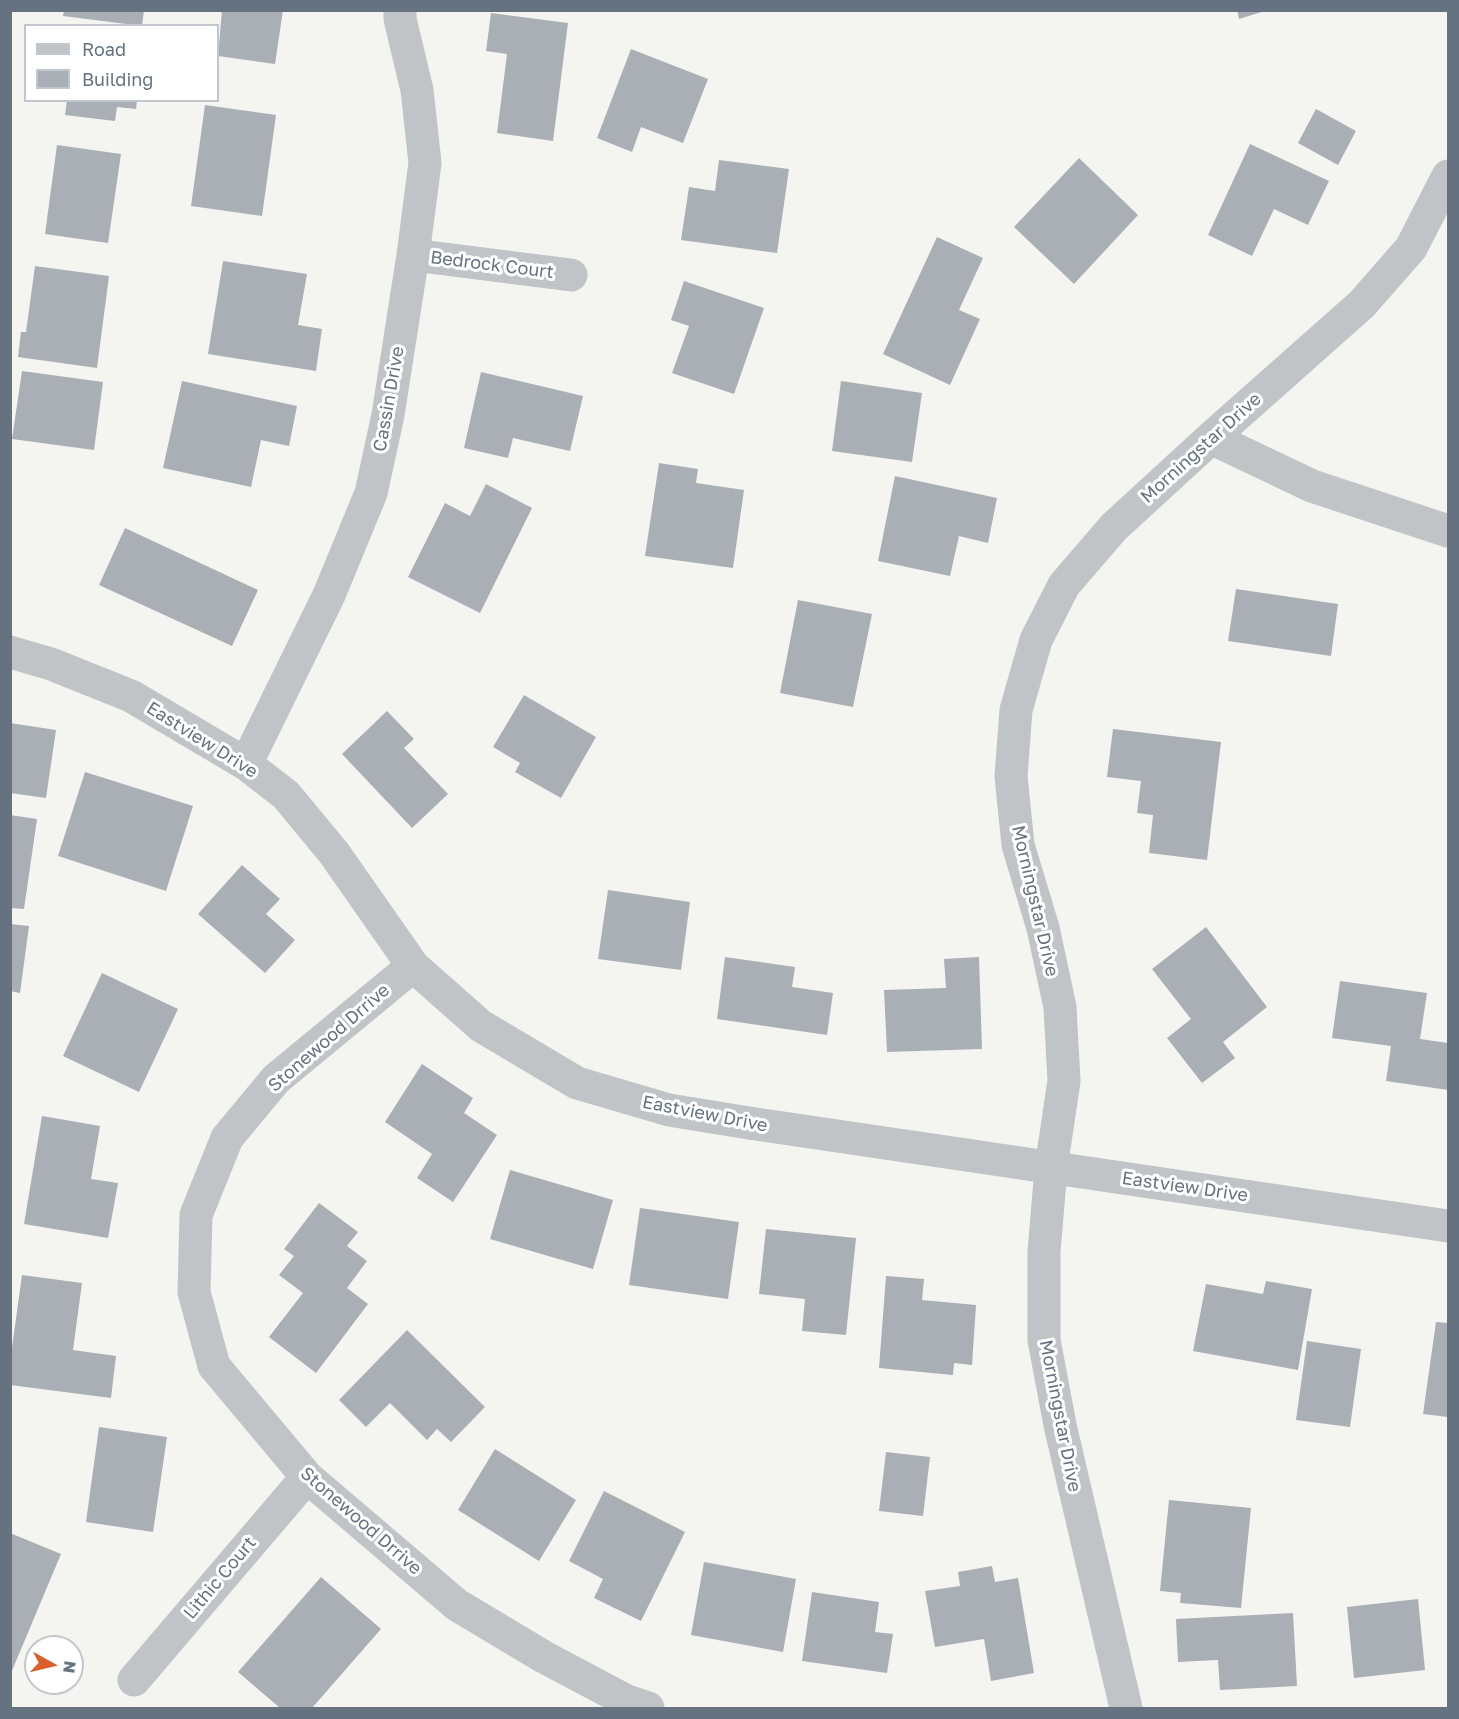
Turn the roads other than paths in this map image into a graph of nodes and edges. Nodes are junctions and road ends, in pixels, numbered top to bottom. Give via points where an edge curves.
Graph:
1 (400, 10) edge
2 (1449, 176) edge
3 (413, 255) junction
4 (571, 274) dead end
5 (1211, 438) junction
6 (1449, 531) edge
7 (10, 652) edge
8 (246, 764) junction
9 (413, 966) junction
10 (1051, 1168) junction
11 (1449, 1226) edge
12 (307, 1477) junction
13 (134, 1680) dead end
14 (648, 1708) edge
15 (1126, 1708) edge

1 - 3 street, Cassin Drive via 417,90 425,163
2 - 5 street, Morningstar Drive via 1411,248 1362,304
3 - 4 street, Bedrock Court
3 - 8 street, Cassin Drive via 388,415 371,493 329,596
5 - 6 street via 1312,486
5 - 10 street, Morningstar Drive via 1114,527 1064,585 1036,640 1016,710 1011,776 1018,845 1043,928 1060,1007 1064,1081
7 - 8 street, Eastview Drive via 131,696
8 - 9 street, Eastview Drive via 286,795 334,853
9 - 10 street, Eastview Drive via 481,1026 577,1083 669,1110
9 - 12 street, Stonewood Drrive via 276,1079 227,1138 196,1215 194,1292 214,1366
10 - 11 street, Eastview Drive
10 - 15 street, Morningstar Drive via 1044,1252 1044,1340
12 - 13 street, Lithic Court
12 - 14 street, Stonewood Drrive via 457,1605 544,1657

